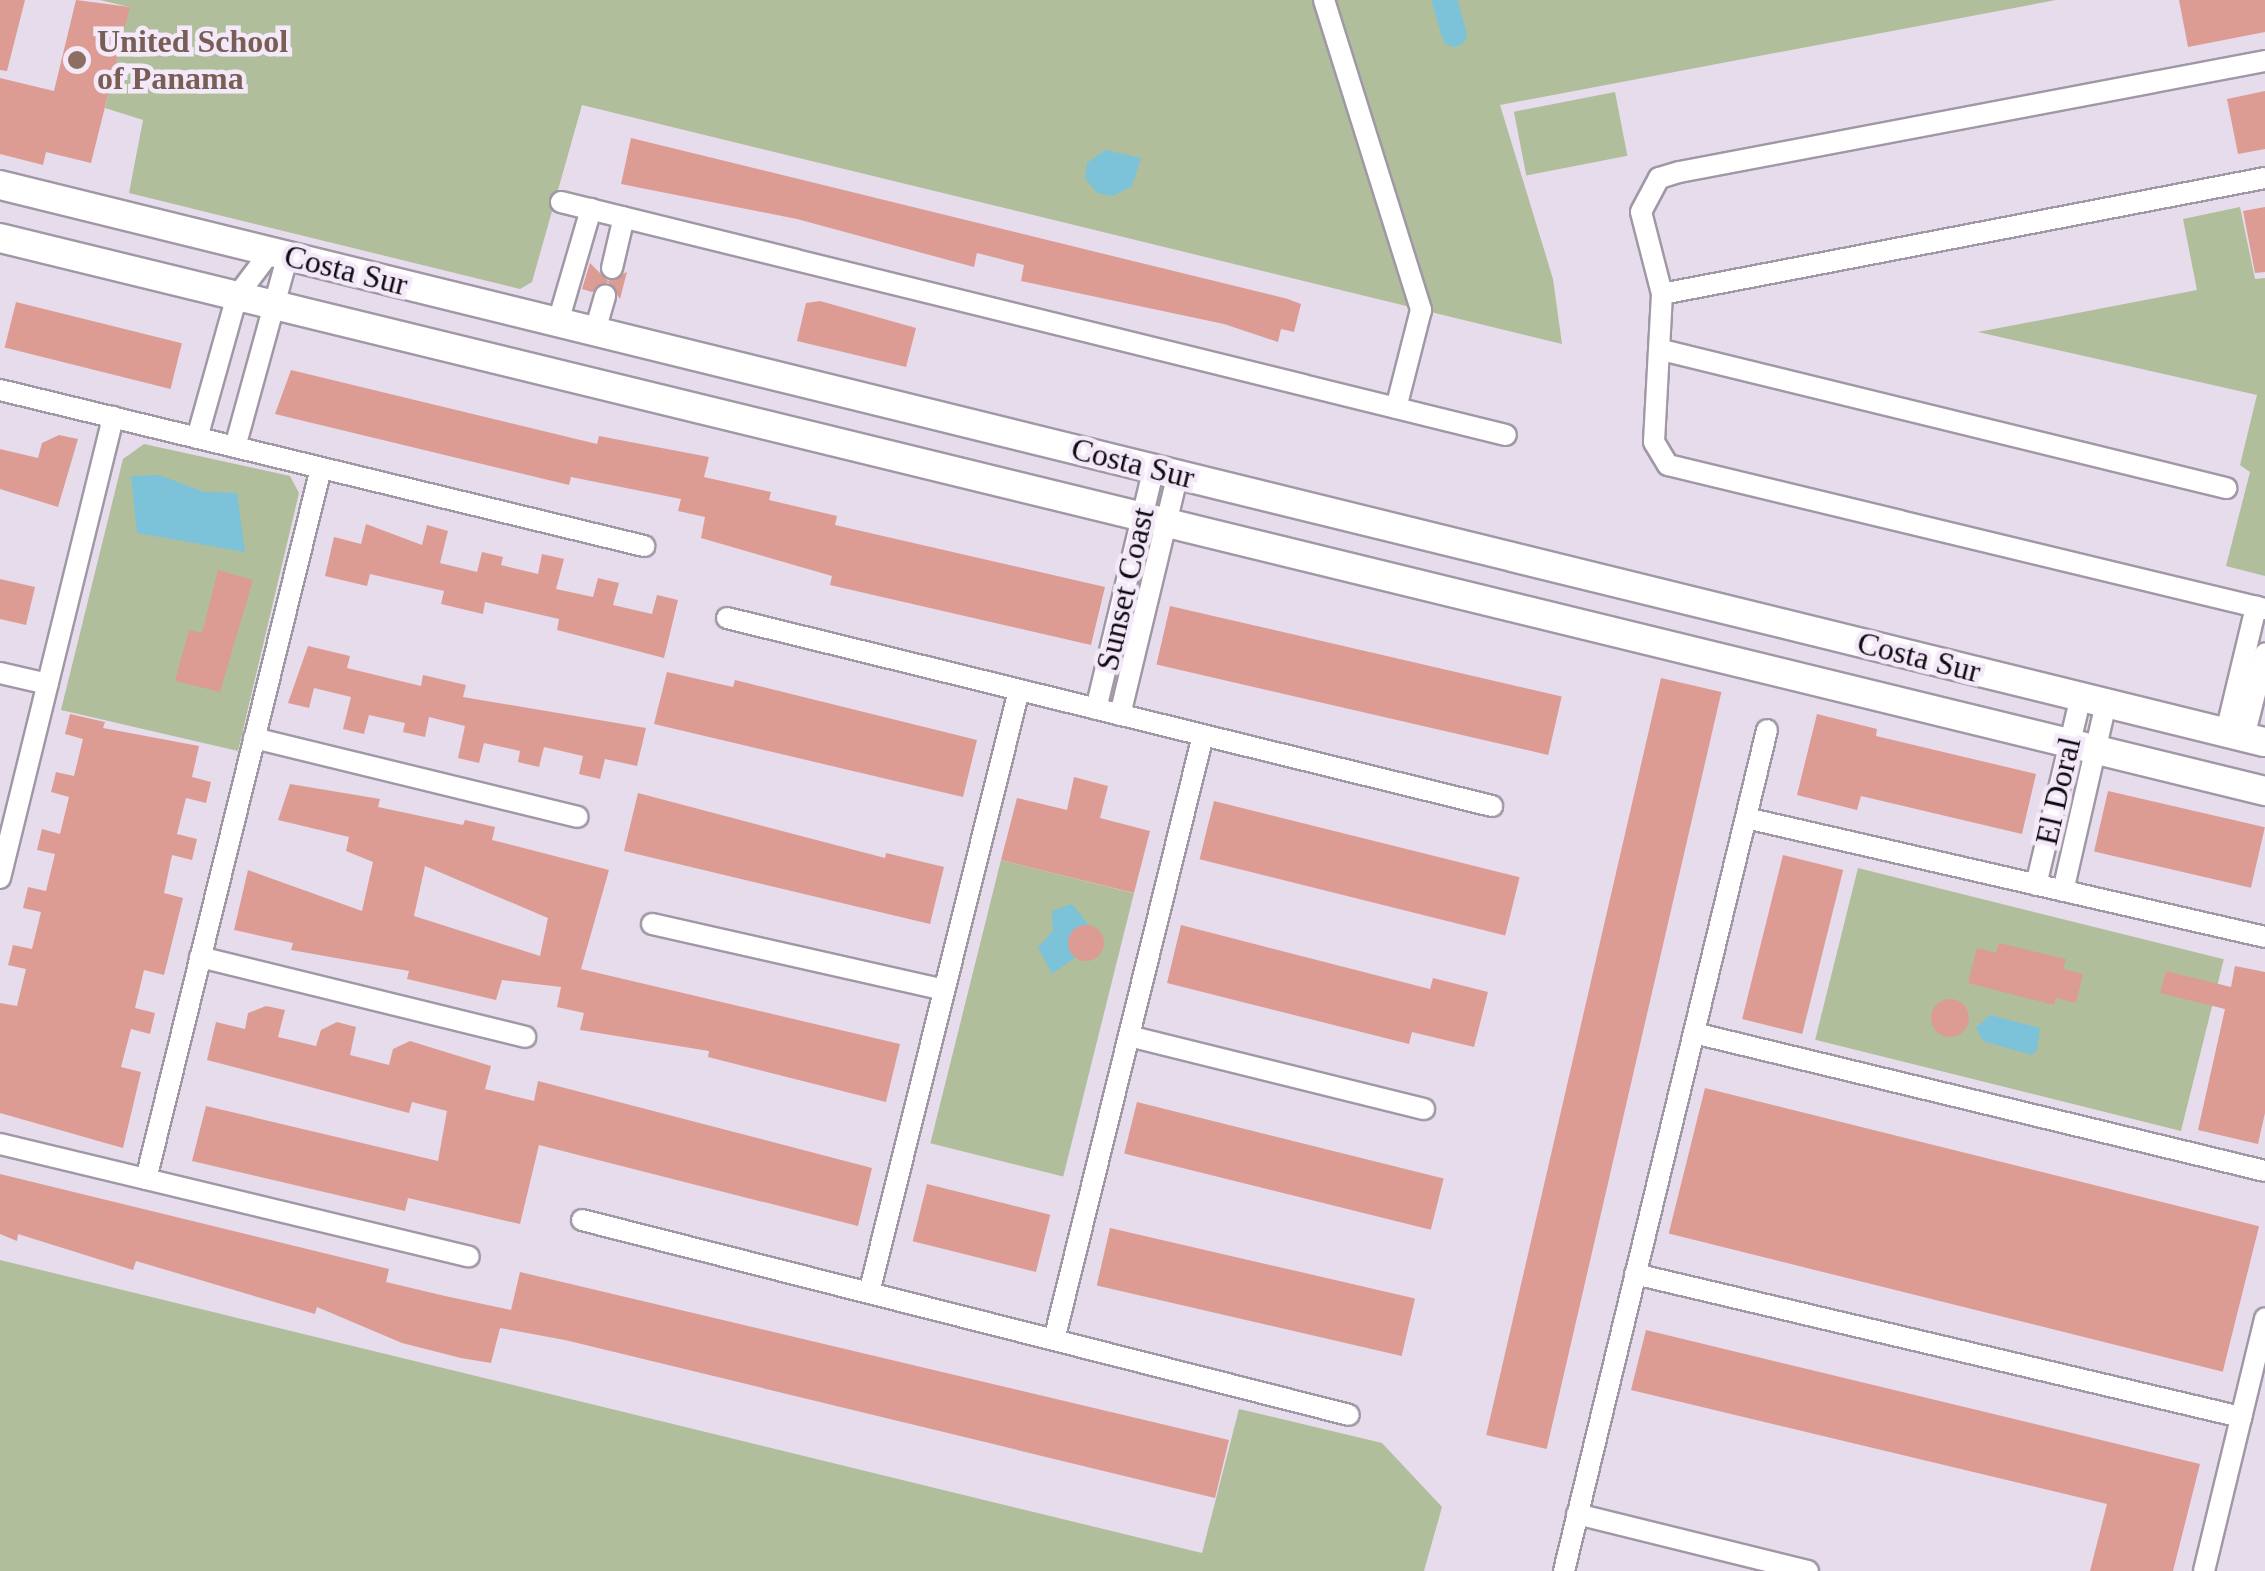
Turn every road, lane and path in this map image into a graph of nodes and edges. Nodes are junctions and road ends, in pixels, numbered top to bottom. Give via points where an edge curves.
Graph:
1 (1324, 0) edge
2 (2265, 61) edge
3 (2265, 178) edge
4 (0, 184) edge
5 (561, 202) dead end
6 (591, 208) junction
7 (624, 217) junction
8 (0, 238) edge
9 (279, 253) junction
10 (612, 268) dead end
11 (1662, 294) junction
12 (605, 295) dead end
13 (236, 296) junction
14 (272, 304) junction
15 (558, 322) junction
16 (595, 331) junction
17 (1662, 350) junction
18 (0, 390) edge
19 (1396, 408) junction
20 (113, 418) junction
21 (1506, 435) dead end
22 (196, 438) junction
23 (235, 448) junction
24 (320, 468) junction
25 (1166, 471) junction
26 (2226, 488) dead end
27 (1154, 519) junction
28 (644, 546) dead end
29 (2260, 608) edge
30 (727, 618) dead end
31 (2265, 654) edge
32 (0, 673) edge
33 (48, 684) junction
34 (1018, 690) junction
35 (2094, 700) junction
36 (1096, 709) junction
37 (1120, 714) junction
38 (1767, 730) dead end
39 (1203, 735) junction
40 (2245, 737) edge
41 (254, 738) junction
42 (2082, 746) junction
43 (2265, 791) edge
44 (1492, 806) dead end
45 (578, 817) dead end
46 (1746, 818) junction
47 (0, 878) edge
48 (2036, 885) junction
49 (2063, 891) junction
50 (652, 924) dead end
51 (2265, 938) edge
52 (200, 957) junction
53 (944, 990) junction
54 (1694, 1033) junction
55 (1129, 1036) junction
56 (525, 1038) dead end
57 (1424, 1109) dead end
58 (0, 1144) edge
59 (2265, 1170) edge
60 (146, 1179) junction
61 (582, 1220) dead end
62 (469, 1257) dead end
63 (1636, 1274) junction
64 (869, 1293) junction
65 (2265, 1318) edge
66 (1054, 1340) junction
67 (1349, 1416) dead end
68 (2241, 1417) junction
69 (1578, 1514) junction
70 (1564, 1571) edge
71 (1808, 1571) edge
72 (2204, 1571) edge

1 - 19 street via 1421,310
2 - 11 street via 1659,178 1642,212
3 - 11 street
4 - 9 street, Costa Sur
5 - 6 street
6 - 7 street
6 - 15 street
7 - 10 street
7 - 19 street
8 - 13 street, Costa Sur
9 - 13 street
9 - 14 street
9 - 15 street, Costa Sur
11 - 17 street
12 - 16 street
13 - 14 street, Costa Sur
13 - 22 street
14 - 23 street
14 - 27 street, Costa Sur
15 - 16 street, Costa Sur
16 - 25 street, Costa Sur
17 - 26 street
17 - 29 street via 1654,442 1668,466 1681,472
18 - 20 street
19 - 21 street
20 - 22 street
20 - 33 street
22 - 23 street
23 - 24 street
24 - 28 street
24 - 41 street
25 - 27 street, Sunset Coast
25 - 35 street, Costa Sur
27 - 36 street, Sunset Coast
27 - 37 street, Sunset Coast
27 - 42 street, Costa Sur
29 - 40 street
30 - 34 street
31 - 40 street
32 - 33 street
33 - 47 street
34 - 36 street
34 - 53 street
35 - 40 street, Costa Sur
35 - 42 street, El Doral
36 - 37 street
37 - 39 street
38 - 46 street
39 - 44 street
39 - 55 street
41 - 45 street
41 - 52 street
42 - 43 street, Costa Sur
42 - 48 street, El Doral
42 - 49 street, El Doral
46 - 48 street
46 - 54 street
48 - 49 street
49 - 51 street
50 - 53 street
52 - 56 street
52 - 60 street
53 - 64 street
54 - 59 street
54 - 63 street
55 - 57 street
55 - 66 street
58 - 60 street
60 - 62 street
61 - 64 street
63 - 68 street
63 - 69 street
64 - 66 street
65 - 68 street
66 - 67 street
68 - 72 street
69 - 70 street
69 - 71 street

